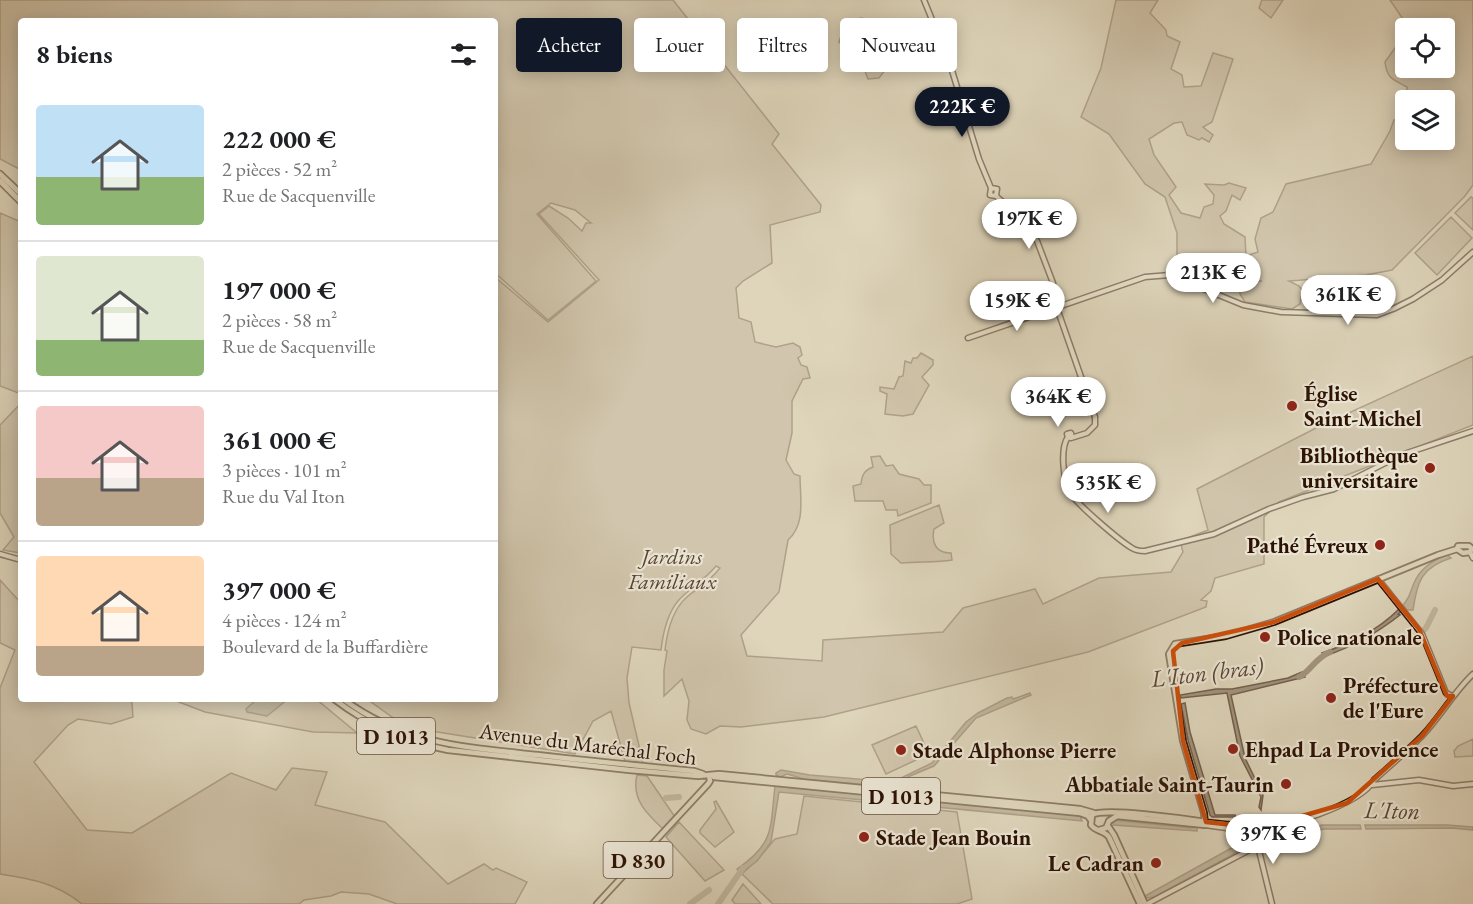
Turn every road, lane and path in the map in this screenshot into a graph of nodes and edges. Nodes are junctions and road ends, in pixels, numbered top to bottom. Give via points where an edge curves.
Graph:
1 (924, 0) edge
2 (0, 174) edge
3 (0, 181) edge
4 (18, 191) edge
5 (18, 199) edge
6 (1473, 252) edge
7 (1059, 306) junction
8 (968, 338) dead end
9 (1473, 431) edge
10 (1471, 550) edge
11 (0, 554) edge
12 (1473, 558) edge
13 (18, 559) edge
14 (1378, 579) junction
15 (1473, 674) edge
16 (1453, 696) junction
17 (338, 702) edge
18 (348, 702) edge
19 (709, 776) junction
20 (1378, 776) junction
21 (1382, 783) junction
22 (1473, 784) edge
23 (1371, 785) junction
24 (1104, 812) junction
25 (1094, 813) junction
26 (1090, 819) junction
27 (1108, 823) junction
28 (1205, 823) junction
29 (1253, 828) junction
30 (1099, 830) junction
31 (1256, 842) junction
32 (1252, 849) junction
33 (1259, 852) junction
34 (597, 904) edge
35 (1140, 904) edge
36 (1146, 904) edge
37 (1272, 904) edge

1 - 7 street via 948,56 991,188 998,190 996,196 1031,229
2 - 4 highway
3 - 5 highway
6 - 7 street via 1442,280 1377,315 1281,312 1244,305 1159,274
7 - 8 street
7 - 9 street via 1095,417 1090,431 1070,437 1064,444 1062,458 1070,492 1096,519 1136,550 1214,534 1269,509 1334,489 1401,455
10 - 12 street
10 - 14 main road via 1461,545
11 - 13 street
14 - 16 street via 1421,633 1446,693
14 - 28 main road via 1274,622 1174,645 1169,654 1183,741
15 - 16 street
16 - 20 street via 1422,735
17 - 19 main road, Avenue du Maréchal Foch / D 1013 via 388,732 426,746 603,768
18 - 19 main road, Avenue du Maréchal Foch / D 1013 via 370,717 428,740 694,771
19 - 25 main road, Avenue du Maréchal Foch / D 1013 via 720,774
19 - 26 main road, Avenue du Maréchal Foch / D 1013 via 1080,813
19 - 34 main road, D 830 via 708,784
20 - 21 street
20 - 23 street
21 - 22 street via 1419,780 1453,786
21 - 23 street
23 - 29 street via 1330,810 1302,820
24 - 25 main road
24 - 27 main road
24 - 28 main road
25 - 26 main road
26 - 30 main road
27 - 28 main road via 1117,816
27 - 30 main road
27 - 36 main road
28 - 29 street
29 - 31 street
30 - 35 main road via 1109,837
31 - 32 street
31 - 33 street
32 - 33 street
32 - 36 street
33 - 37 street

